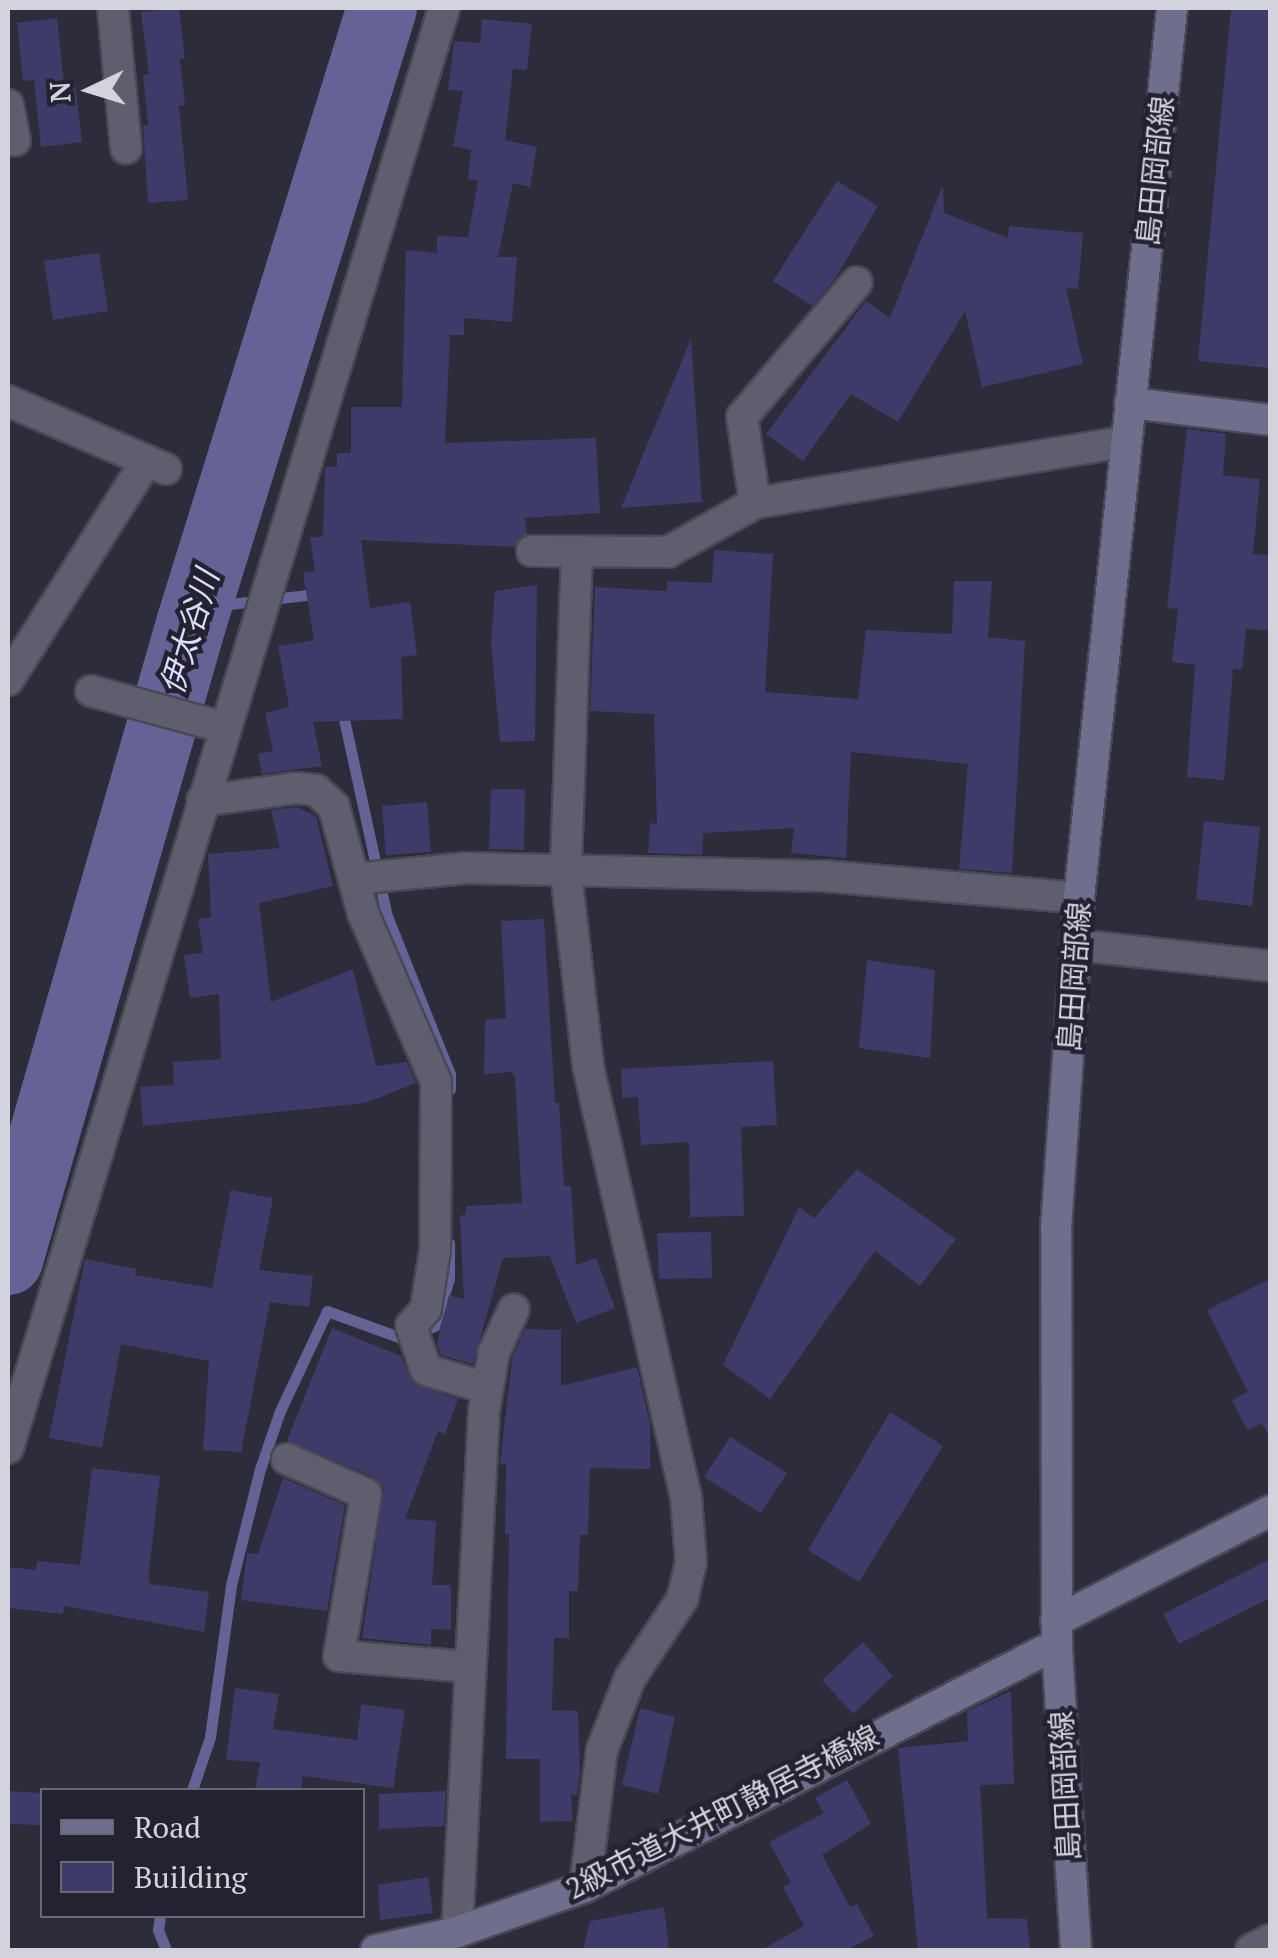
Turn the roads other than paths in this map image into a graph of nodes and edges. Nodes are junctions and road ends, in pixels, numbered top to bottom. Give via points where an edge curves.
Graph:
1 (113, 8) edge
2 (444, 8) edge
3 (1172, 8) edge
4 (8, 105) edge
5 (15, 140) dead end
6 (126, 148) dead end
7 (857, 282) dead end
8 (8, 402) edge
9 (1130, 404) junction
10 (1270, 420) edge
11 (1126, 442) junction
12 (755, 504) junction
13 (532, 551) dead end
14 (577, 551) junction
15 (8, 680) edge
16 (91, 691) dead end
17 (224, 728) junction
18 (202, 801) junction
19 (566, 872) junction
20 (354, 879) junction
21 (1079, 898) junction
22 (1076, 945) junction
23 (1270, 966) edge
24 (514, 1309) dead end
25 (487, 1388) junction
26 (8, 1448) edge
27 (286, 1459) dead end
28 (1270, 1512) edge
29 (1057, 1633) junction
30 (470, 1667) junction
31 (586, 1887) junction
32 (444, 1940) edge
33 (1270, 1940) edge
34 (376, 1950) edge
35 (1076, 1950) edge
36 (1250, 1950) edge

1 - 6 street
2 - 17 street
3 - 9 main road, 島田岡部線
4 - 5 street
7 - 12 street via 742,418
8 - 15 street via 156,466
9 - 10 main road
9 - 11 main road, 島田岡部線
11 - 12 street
11 - 21 main road, 島田岡部線
12 - 14 street via 668,552
13 - 14 street
14 - 19 street
16 - 17 street
17 - 18 street
18 - 20 street via 316,790 334,807
18 - 26 street
19 - 20 street via 466,868
19 - 21 street via 824,876
19 - 31 street via 588,1066 686,1496 690,1562 683,1598 630,1678 602,1750
20 - 25 street via 436,1082 435,1250 426,1309 411,1326 426,1370
21 - 22 main road, 島田岡部線
22 - 23 street
22 - 29 main road, 島田岡部線 via 1056,1228
24 - 25 street via 494,1352
25 - 30 street
27 - 30 street via 366,1494 339,1656
28 - 29 main road, 2級市道大井町静居寺橋線
29 - 31 main road, 2級市道大井町静居寺橋線
29 - 35 main road, 島田岡部線
30 - 32 street
31 - 32 main road, 2級市道大井町静居寺橋線
32 - 34 main road, 2級市道大井町静居寺橋線
33 - 36 street

